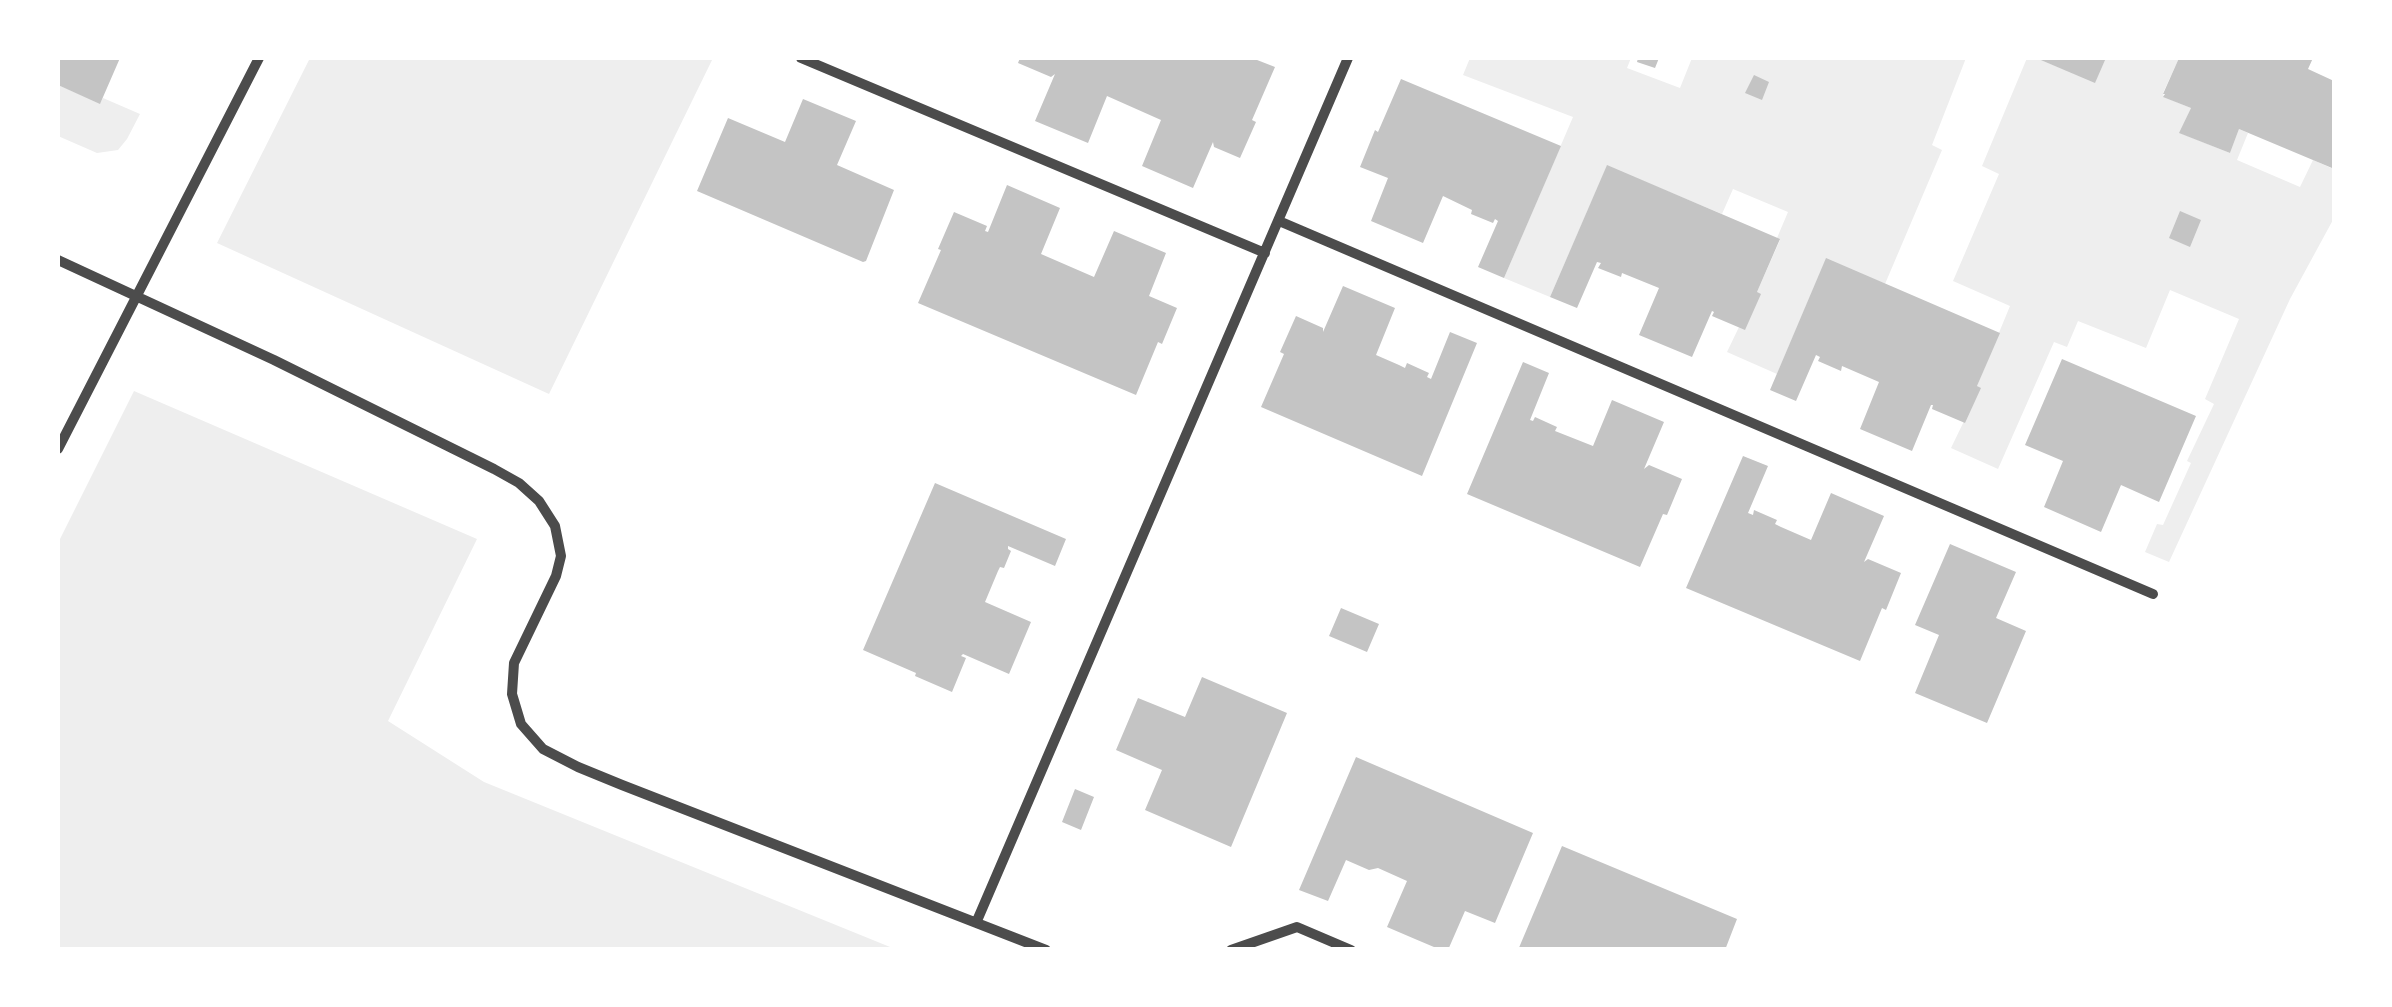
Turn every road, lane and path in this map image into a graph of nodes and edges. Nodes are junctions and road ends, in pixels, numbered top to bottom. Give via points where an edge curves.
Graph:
1 (259, 58) edge
2 (801, 58) edge
3 (1348, 58) edge
4 (1279, 220) junction
5 (1265, 254) junction
6 (58, 260) edge
7 (136, 296) junction
8 (58, 449) edge
9 (2153, 594) dead end
10 (976, 923) junction
11 (1046, 950) edge
12 (1231, 950) edge
13 (1351, 950) edge

1 - 7 street
2 - 5 street
3 - 4 street
4 - 5 street
4 - 9 street
5 - 10 street
6 - 7 street
7 - 8 street
7 - 10 street via 494,469 539,502 556,526 560,556 514,663 512,694 522,724 543,749
10 - 11 street
12 - 13 street via 1297,926

